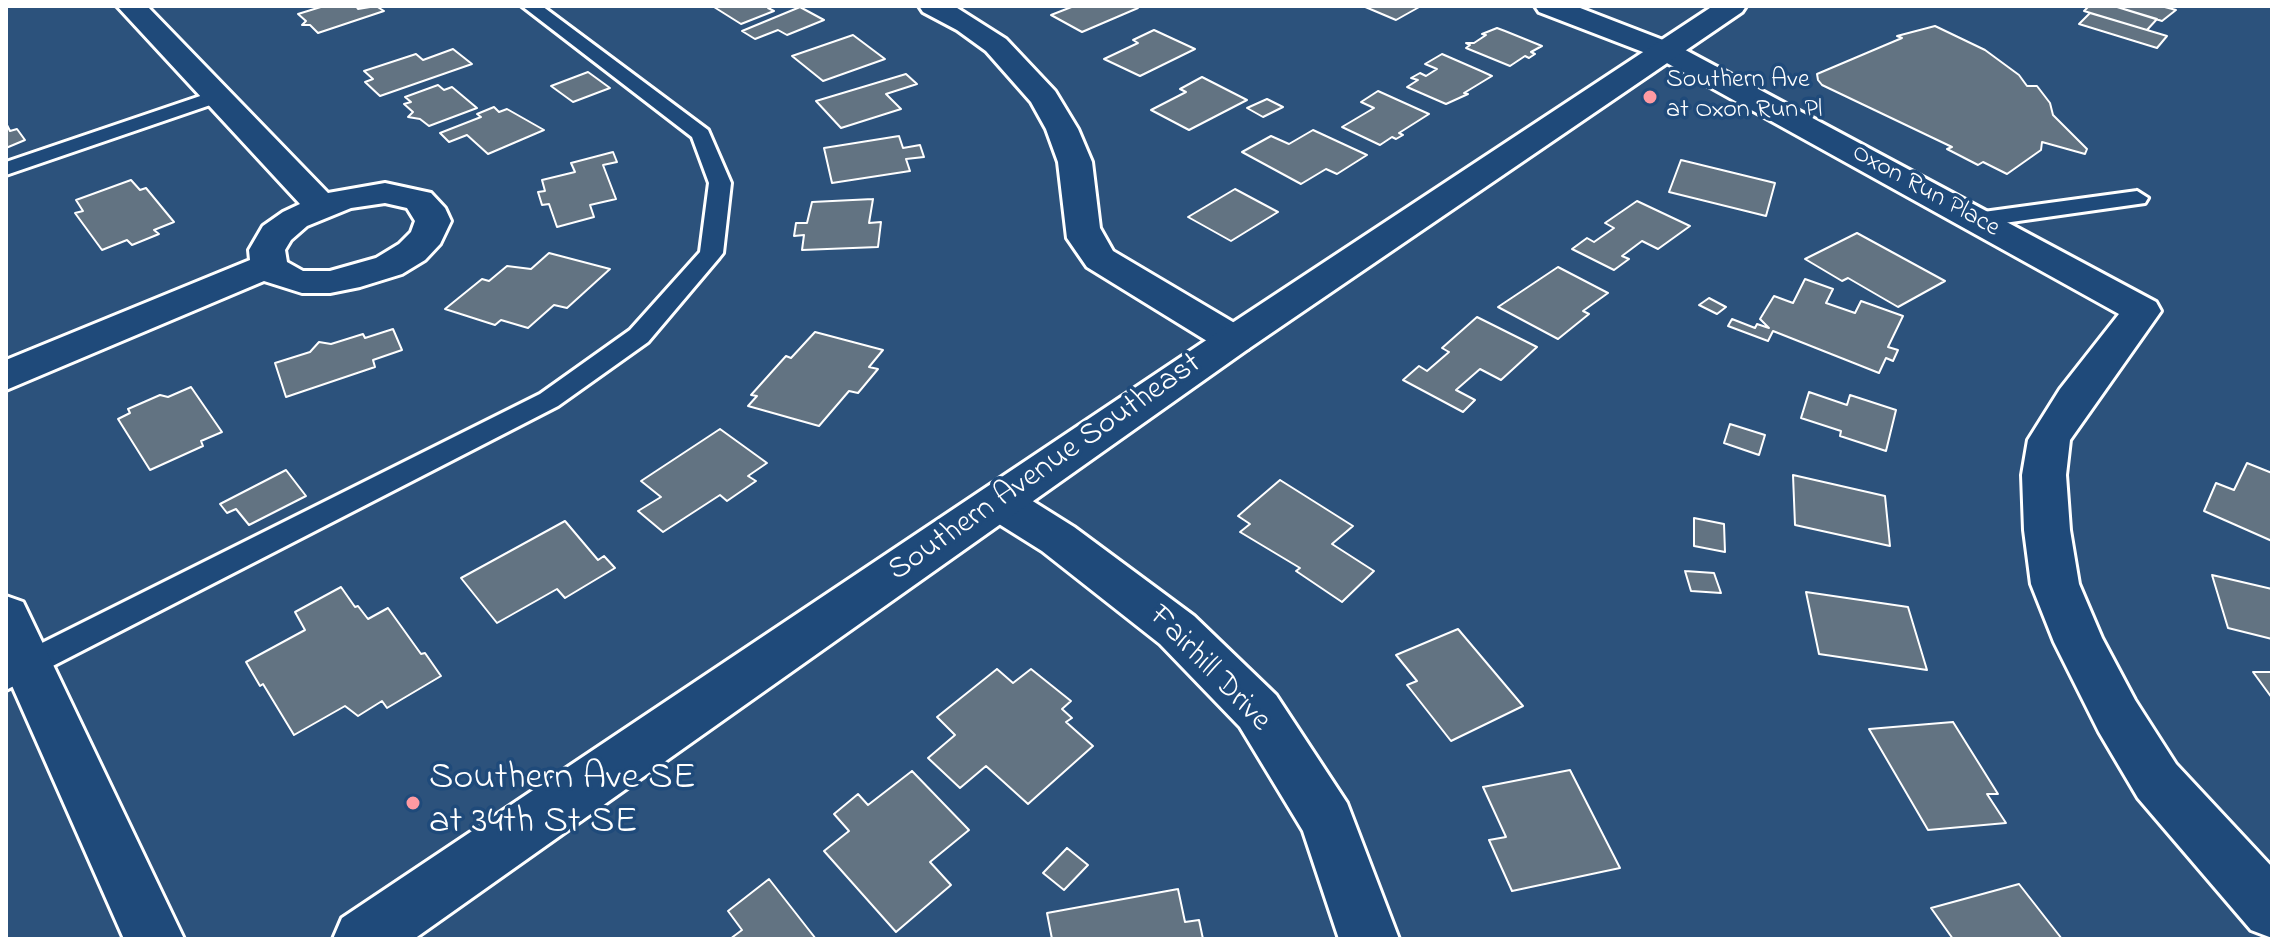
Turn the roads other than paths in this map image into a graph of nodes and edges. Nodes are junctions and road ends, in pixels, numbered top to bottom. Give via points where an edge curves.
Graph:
1 (131, 6) edge
2 (531, 6) edge
3 (933, 6) edge
4 (1549, 6) edge
5 (1732, 6) edge
6 (1666, 51) junction
7 (218, 96) junction
8 (6, 169) edge
9 (2137, 198) dead end
10 (321, 206) junction
11 (1976, 220) junction
12 (269, 265) junction
13 (1234, 340) junction
14 (6, 376) edge
15 (999, 502) junction
16 (6, 616) edge
17 (17, 670) edge
18 (2272, 910) edge
19 (154, 939) edge
20 (363, 939) edge
21 (1369, 939) edge

1 - 7 street
2 - 17 lane via 701,134 720,183 711,253 639,336 549,400
3 - 13 street via 996,45 1044,98 1069,145 1079,180 1082,228 1100,259
4 - 6 street, Oxon Run Place
5 - 6 street, Southern Avenue Southeast
6 - 11 street, Oxon Run Place
6 - 13 street, Southern Avenue Southeast
7 - 8 lane
7 - 10 street
9 - 11 lane
10 - 12 street via 276,234 267,250
10 - 12 street via 365,195 404,195 428,208 433,221 412,252 360,276 302,282 280,276
11 - 18 street, Oxon Run Place via 2142,311 2049,440 2044,475 2055,584 2117,716 2157,781
12 - 14 street
13 - 15 street, Southern Avenue Southeast
15 - 20 street, Southern Avenue Southeast
15 - 21 street, Fairhill Drive via 1058,539 1177,630 1258,711 1327,821
16 - 17 street
17 - 19 street

